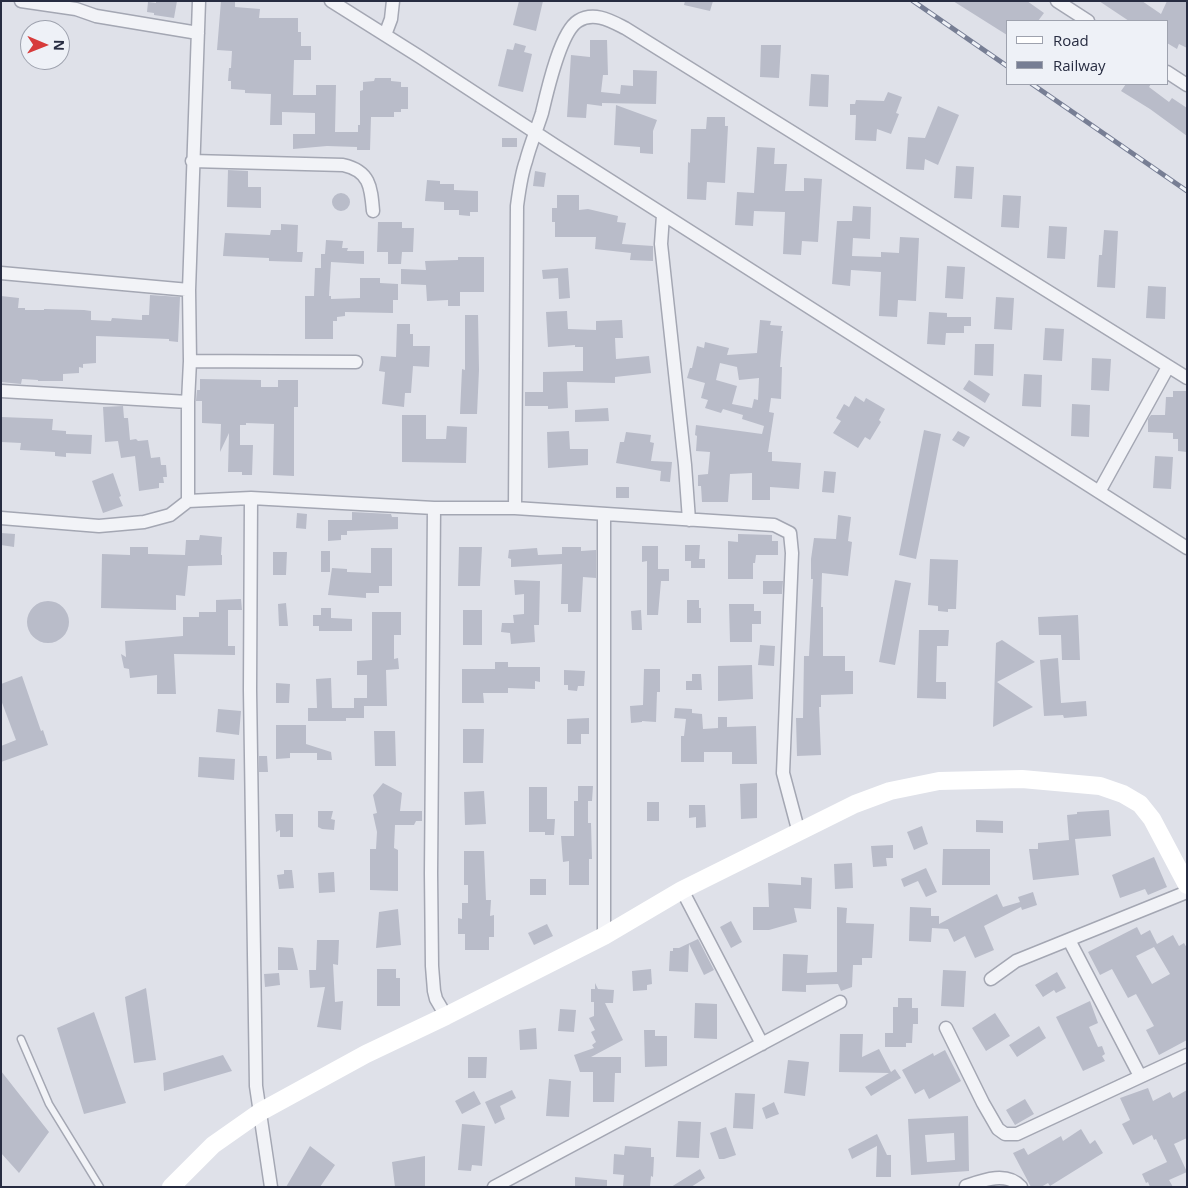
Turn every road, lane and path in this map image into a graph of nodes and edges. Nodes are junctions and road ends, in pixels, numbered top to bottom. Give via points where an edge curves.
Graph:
1 (21, 1) edge
2 (200, 1) edge
3 (330, 1) edge
4 (393, 1) edge
5 (1057, 1) edge
6 (1077, 7) edge
7 (1087, 20) edge
8 (198, 33) junction
9 (385, 35) junction
10 (1168, 73) edge
11 (1187, 85) edge
12 (535, 132) junction
13 (192, 161) junction
14 (373, 211) dead end
15 (664, 215) junction
16 (1, 273) edge
17 (189, 290) junction
18 (190, 361) junction
19 (356, 362) dead end
20 (1168, 367) junction
21 (1187, 378) edge
22 (1, 391) edge
23 (188, 402) junction
24 (1099, 492) junction
25 (251, 498) junction
26 (188, 501) junction
27 (434, 508) junction
28 (515, 508) junction
29 (604, 514) junction
30 (1, 518) edge
31 (689, 520) junction
32 (1187, 548) edge
33 (799, 833) junction
34 (1187, 885) edge
35 (682, 890) junction
36 (1187, 892) edge
37 (604, 936) junction
38 (1069, 940) junction
39 (991, 979) dead end
40 (840, 1002) dead end
41 (446, 1016) junction
42 (946, 1028) dead end
43 (21, 1040) dead end
44 (762, 1044) junction
45 (1185, 1060) edge
46 (1140, 1076) junction
47 (260, 1112) junction
48 (966, 1186) edge
49 (100, 1187) edge
50 (171, 1187) edge
51 (271, 1187) edge
52 (494, 1187) edge
53 (1021, 1187) edge

1 - 8 street
2 - 8 street
3 - 9 street
4 - 9 street
5 - 6 street
6 - 7 street
8 - 13 street
9 - 12 street
10 - 11 street
12 - 15 street
12 - 20 street via 557,59 571,28 584,18 602,17 625,28
12 - 28 street via 525,162 518,206
13 - 14 street via 353,167 361,171 368,182
13 - 17 street
15 - 24 street
15 - 31 street via 661,244
16 - 17 street
17 - 18 street
18 - 19 street
18 - 23 street
20 - 21 street
20 - 24 street
22 - 23 street
23 - 26 street
24 - 32 street
25 - 26 street
25 - 27 street
25 - 47 street via 251,862 256,1086
26 - 30 street via 170,515 144,522 99,526
27 - 28 street
27 - 41 street via 432,981 436,999
28 - 29 street
29 - 31 street
29 - 37 street
31 - 33 street via 774,525 790,533 784,773
33 - 34 street via 855,804 890,791 939,781 1022,779 1100,786 1140,804 1152,819
33 - 35 street
35 - 37 street
35 - 44 street
36 - 38 street
37 - 41 street
38 - 39 street via 1016,961
38 - 46 street
40 - 44 street
41 - 47 street via 366,1054
42 - 46 street via 983,1103 998,1129 1005,1134 1017,1134
43 - 49 lane via 49,1104
44 - 52 street
45 - 46 street
47 - 50 street via 213,1145
47 - 51 street
48 - 53 street via 996,1178 1017,1182

